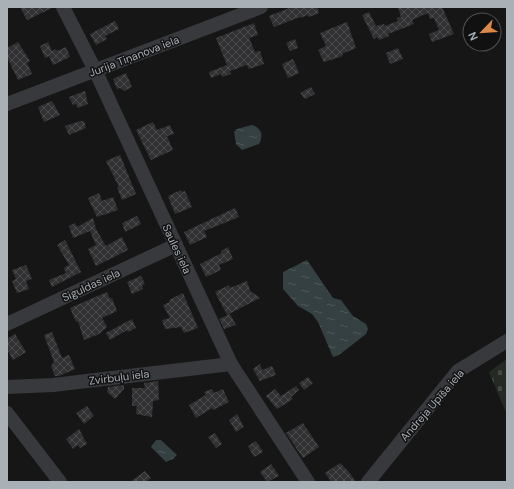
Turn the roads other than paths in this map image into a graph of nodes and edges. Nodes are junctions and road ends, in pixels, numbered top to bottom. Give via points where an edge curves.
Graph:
1 (63, 7) edge
2 (261, 7) edge
3 (95, 70) junction
4 (7, 104) edge
5 (176, 245) junction
6 (7, 324) edge
7 (507, 341) edge
8 (231, 364) junction
9 (7, 388) edge
10 (7, 413) edge
11 (60, 482) edge
12 (308, 482) edge
13 (368, 482) edge

1 - 3 street, Saules iela
2 - 3 street, Jurija Tiņanova iela
3 - 4 street, Jurija Tiņanova iela
3 - 5 street, Saules iela
5 - 6 street, Siguldas iela
5 - 8 street, Saules iela
7 - 13 street, Andreja Upīša iela via 458,371
8 - 9 street, Zvirbuļu iela
8 - 12 street, Saules iela
10 - 11 street

